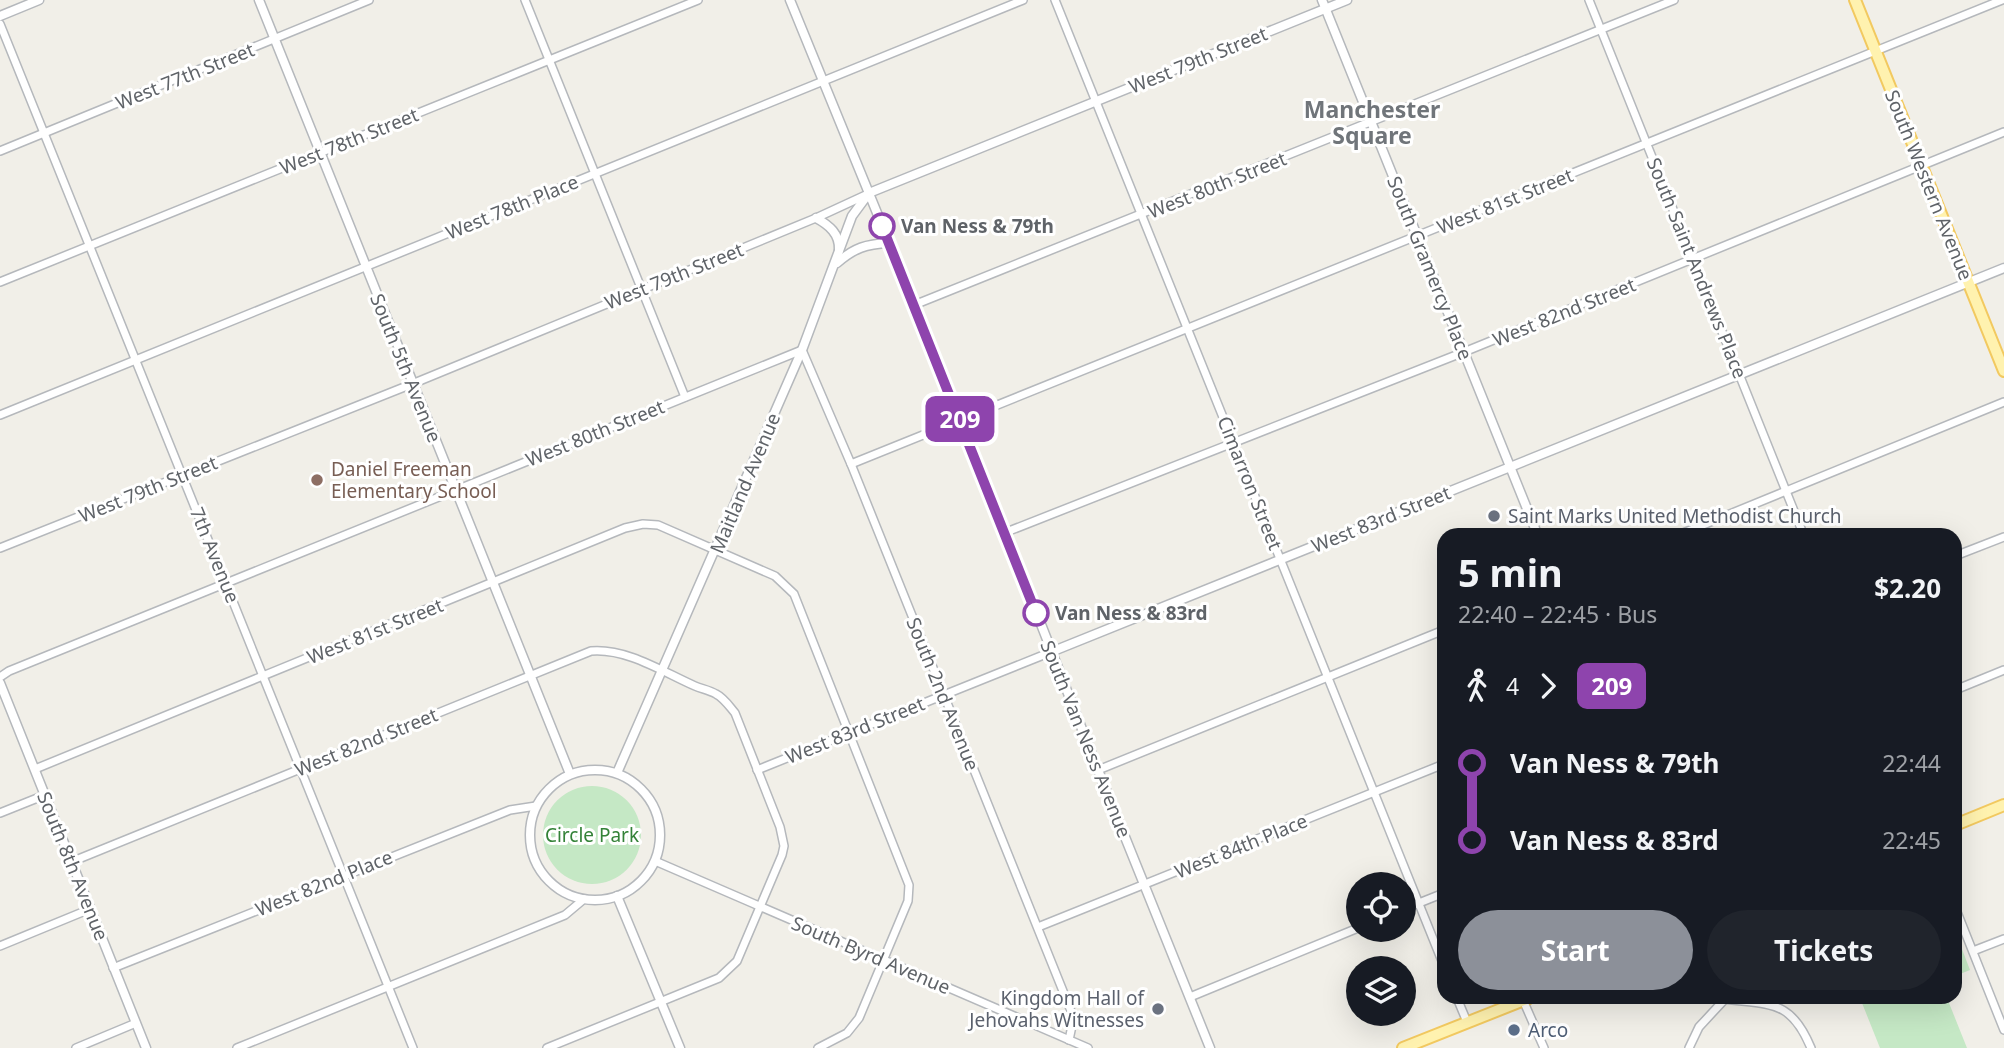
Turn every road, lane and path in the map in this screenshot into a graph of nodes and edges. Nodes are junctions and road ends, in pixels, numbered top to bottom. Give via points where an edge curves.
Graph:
1 (39, 0) edge
2 (259, 0) edge
3 (369, 0) edge
4 (525, 0) edge
5 (698, 0) edge
6 (790, 0) edge
7 (1023, 0) edge
8 (1055, 0) edge
9 (1347, 0) edge
10 (1589, 0) edge
11 (1674, 0) edge
12 (1855, 0) edge
13 (2002, 0) edge
14 (1324, 4) edge
15 (0, 16) edge
16 (0, 24) edge
17 (1601, 30) junction
18 (274, 40) junction
19 (1875, 51) junction
20 (550, 60) junction
21 (823, 82) junction
22 (1097, 101) junction
23 (1372, 122) junction
24 (2004, 132) edge
25 (45, 133) junction
26 (1647, 144) junction
27 (0, 151) edge
28 (320, 153) junction
29 (1922, 166) junction
30 (595, 174) junction
31 (869, 193) junction
32 (1142, 215) junction
33 (816, 218) junction
34 (1418, 237) junction
35 (889, 243) junction
36 (89, 246) junction
37 (839, 256) junction
38 (1693, 259) junction
39 (835, 265) junction
40 (366, 267) junction
41 (2004, 268) edge
42 (0, 282) edge
43 (1968, 282) junction
44 (641, 290) junction
45 (914, 305) junction
46 (1186, 327) junction
47 (803, 350) junction
48 (1464, 352) junction
49 (136, 359) junction
50 (2004, 371) edge
51 (1740, 374) junction
52 (412, 384) junction
53 (685, 397) junction
54 (2004, 402) edge
55 (0, 415) edge
56 (960, 420) junction
57 (1233, 442) junction
58 (851, 464) junction
59 (1510, 466) junction
60 (182, 475) junction
61 (455, 489) junction
62 (1786, 491) junction
63 (1535, 528) edge
64 (1696, 528) edge
65 (1801, 528) edge
66 (1004, 533) junction
67 (2004, 537) edge
68 (0, 548) edge
69 (717, 549) junction
70 (1962, 553) edge
71 (1280, 559) junction
72 (226, 582) junction
73 (492, 583) junction
74 (1437, 632) edge
75 (1051, 652) junction
76 (2004, 670) edge
77 (663, 671) junction
78 (529, 675) junction
79 (264, 676) junction
80 (0, 677) edge
81 (1327, 677) junction
82 (0, 683) edge
83 (1962, 687) edge
84 (944, 694) junction
85 (850, 732) junction
86 (1437, 767) edge
87 (35, 769) junction
88 (302, 769) junction
89 (757, 770) junction
90 (1097, 770) junction
91 (617, 773) junction
92 (570, 774) junction
93 (1374, 793) junction
94 (45, 795) junction
95 (2004, 805) edge
96 (536, 806) junction
97 (0, 813) edge
98 (1962, 822) edge
99 (655, 861) junction
100 (71, 862) junction
101 (344, 875) junction
102 (1144, 884) junction
103 (617, 896) junction
104 (1437, 896) edge
105 (584, 899) junction
106 (1418, 903) junction
107 (760, 908) junction
108 (90, 909) junction
109 (1962, 924) edge
110 (1038, 927) junction
111 (1346, 933) edge
112 (2004, 939) edge
113 (0, 946) edge
114 (1437, 949) edge
115 (1973, 951) junction
116 (885, 960) junction
117 (113, 968) junction
118 (387, 988) junction
119 (1190, 997) junction
120 (662, 1002) junction
121 (1460, 1004) edge
122 (1513, 1004) edge
123 (1528, 1004) edge
124 (1719, 1004) edge
125 (1769, 1004) edge
126 (1467, 1022) junction
127 (136, 1024) junction
128 (2004, 1030) edge
129 (1069, 1040) junction
130 (1408, 1047) edge
131 (76, 1048) edge
132 (146, 1048) edge
133 (237, 1048) edge
134 (413, 1048) edge
135 (547, 1048) edge
136 (680, 1048) edge
137 (818, 1048) edge
138 (1086, 1048) edge
139 (1210, 1048) edge
140 (1544, 1048) edge
141 (1689, 1048) edge
142 (1811, 1048) edge

1 - 15 street
2 - 18 street, South 5th Avenue
3 - 18 street, West 77th Street
4 - 20 street
5 - 20 street, West 78th Street
6 - 21 street, South Van Ness Avenue
7 - 21 street, West 78th Place
8 - 22 street, Cimarron Street
9 - 14 street, West 79th Street
10 - 17 street, South Saint Andrews Place
11 - 17 street, West 80th Street
12 - 19 main road, South Western Avenue
13 - 19 street, West 81st Street
14 - 22 street, West 79th Street
14 - 23 street, South Gramercy Place
16 - 25 street, 7th Avenue
17 - 23 street, West 80th Street
17 - 26 street, South Saint Andrews Place
18 - 25 street, West 77th Street
18 - 28 street, South 5th Avenue
19 - 26 street, West 81st Street
19 - 29 main road, South Western Avenue
20 - 28 street, West 78th Street
20 - 30 street
21 - 30 street, West 78th Place
21 - 31 street, South Van Ness Avenue
22 - 31 street, West 79th Street
22 - 32 street, Cimarron Street
23 - 32 street, West 80th Street
23 - 34 street, South Gramercy Place
24 - 29 street, West 82nd Street
25 - 27 street, West 77th Street
25 - 36 street, 7th Avenue
26 - 34 street, West 81st Street
26 - 38 street, South Saint Andrews Place
28 - 36 street, West 78th Street
28 - 40 street, South 5th Avenue
29 - 38 street, West 82nd Street
29 - 43 main road, South Western Avenue
30 - 40 street, West 78th Place
30 - 44 street
31 - 33 street, West 79th Street
31 - 35 street, South Van Ness Avenue
31 - 37 street, Maitland Avenue via 852,216
32 - 45 street, West 80th Street
32 - 46 street, Cimarron Street
33 - 37 street via 835,233
33 - 44 street, West 79th Street
34 - 46 street, West 81st Street
34 - 48 street, South Gramercy Place
35 - 39 street via 860,247
35 - 45 street, South Van Ness Avenue
36 - 42 street, West 78th Street
36 - 49 street, 7th Avenue
37 - 39 street, Maitland Avenue
38 - 48 street, West 82nd Street
38 - 51 street, South Saint Andrews Place
39 - 47 street, Maitland Avenue
40 - 49 street, West 78th Place
40 - 52 street, South 5th Avenue
41 - 43 street, West 83rd Street
43 - 50 main road, South Western Avenue
43 - 51 street, West 83rd Street
44 - 52 street, West 79th Street
44 - 53 street
45 - 56 street, South Van Ness Avenue
46 - 56 street, West 81st Street
46 - 57 street, Cimarron Street
47 - 53 street, West 80th Street
47 - 58 street, South 2nd Avenue
47 - 69 street, Maitland Avenue
48 - 57 street, West 82nd Street
48 - 59 street, South Gramercy Place
49 - 55 street, West 78th Place
49 - 60 street, 7th Avenue
51 - 59 street, West 83rd Street
51 - 62 street, South Saint Andrews Place
52 - 60 street, West 79th Street
52 - 61 street, South 5th Avenue
53 - 61 street, West 80th Street
54 - 62 street
56 - 58 street, West 81st Street
56 - 66 street, South Van Ness Avenue
57 - 66 street, West 82nd Street
57 - 71 street, Cimarron Street
58 - 84 street, South 2nd Avenue
59 - 63 street, South Gramercy Place
59 - 71 street, West 83rd Street
60 - 68 street, West 79th Street
60 - 72 street, 7th Avenue
61 - 72 street, West 80th Street
61 - 73 street, South 5th Avenue
62 - 64 street
62 - 65 street, South Saint Andrews Place
66 - 75 street, South Van Ness Avenue
67 - 70 street
69 - 73 street, West 81st Street via 659,525 643,524
69 - 77 street, Maitland Avenue
69 - 85 street, West 81st Street via 775,576 794,594
71 - 75 street, West 83rd Street
71 - 81 street, Cimarron Street
72 - 79 street, 7th Avenue
72 - 80 street, West 80th Street
73 - 78 street, South 5th Avenue
73 - 79 street, West 81st Street
74 - 81 street
75 - 84 street, West 83rd Street
75 - 90 street, South Van Ness Avenue
76 - 83 street
77 - 78 street, West 82nd Street via 604,650
77 - 89 street, West 82nd Street via 727,702
77 - 91 street, Maitland Avenue
78 - 88 street, West 82nd Street
78 - 92 street, South 5th Avenue
79 - 87 street, West 81st Street
79 - 88 street, 7th Avenue
81 - 90 street
81 - 93 street, Cimarron Street
82 - 87 street, South 8th Avenue
84 - 85 street, West 83rd Street
84 - 110 street, South 2nd Avenue
85 - 89 street, West 83rd Street
85 - 116 street, West 81st Street via 909,885 908,901
86 - 93 street, West 84th Place
87 - 94 street, South 8th Avenue
88 - 100 street, West 82nd Street
88 - 101 street, 7th Avenue
89 - 107 street, West 82nd Street via 784,846
90 - 102 street, South Van Ness Avenue
91 - 92 street via 593,769
91 - 99 street via 640,787 655,809 661,835
92 - 96 street via 544,793
93 - 102 street, West 84th Place
93 - 106 street, Cimarron Street
94 - 97 street
94 - 100 street, South 8th Avenue
95 - 98 main road
96 - 101 street, West 82nd Place via 510,810
96 - 105 street via 529,836 537,865 556,888
99 - 103 street via 634,887
99 - 107 street, South Byrd Avenue
100 - 108 street, South 8th Avenue
101 - 117 street, West 82nd Place
101 - 118 street, 7th Avenue
102 - 110 street, West 84th Place
102 - 119 street, South Van Ness Avenue
103 - 105 street
103 - 120 street
104 - 106 street
105 - 118 street via 565,915
106 - 114 street, Cimarron Street
107 - 116 street, South Byrd Avenue
107 - 120 street, West 82nd Street via 728,972
108 - 113 street
108 - 117 street, South 8th Avenue
109 - 115 street
110 - 129 street, South 2nd Avenue via 1071,1011
111 - 119 street
112 - 115 street
115 - 128 street
116 - 129 street, South Byrd Avenue
116 - 137 street via 859,1018 847,1033
117 - 127 street, South 8th Avenue
118 - 133 street
118 - 134 street, 7th Avenue
119 - 139 street, South Van Ness Avenue
120 - 135 street, West 82nd Street
120 - 136 street
121 - 126 street
122 - 126 main road
123 - 140 street
124 - 141 street via 1699,1027
125 - 142 street via 1790,1013
126 - 130 main road
127 - 131 street
127 - 132 street, South 8th Avenue
129 - 138 street, South Byrd Avenue

